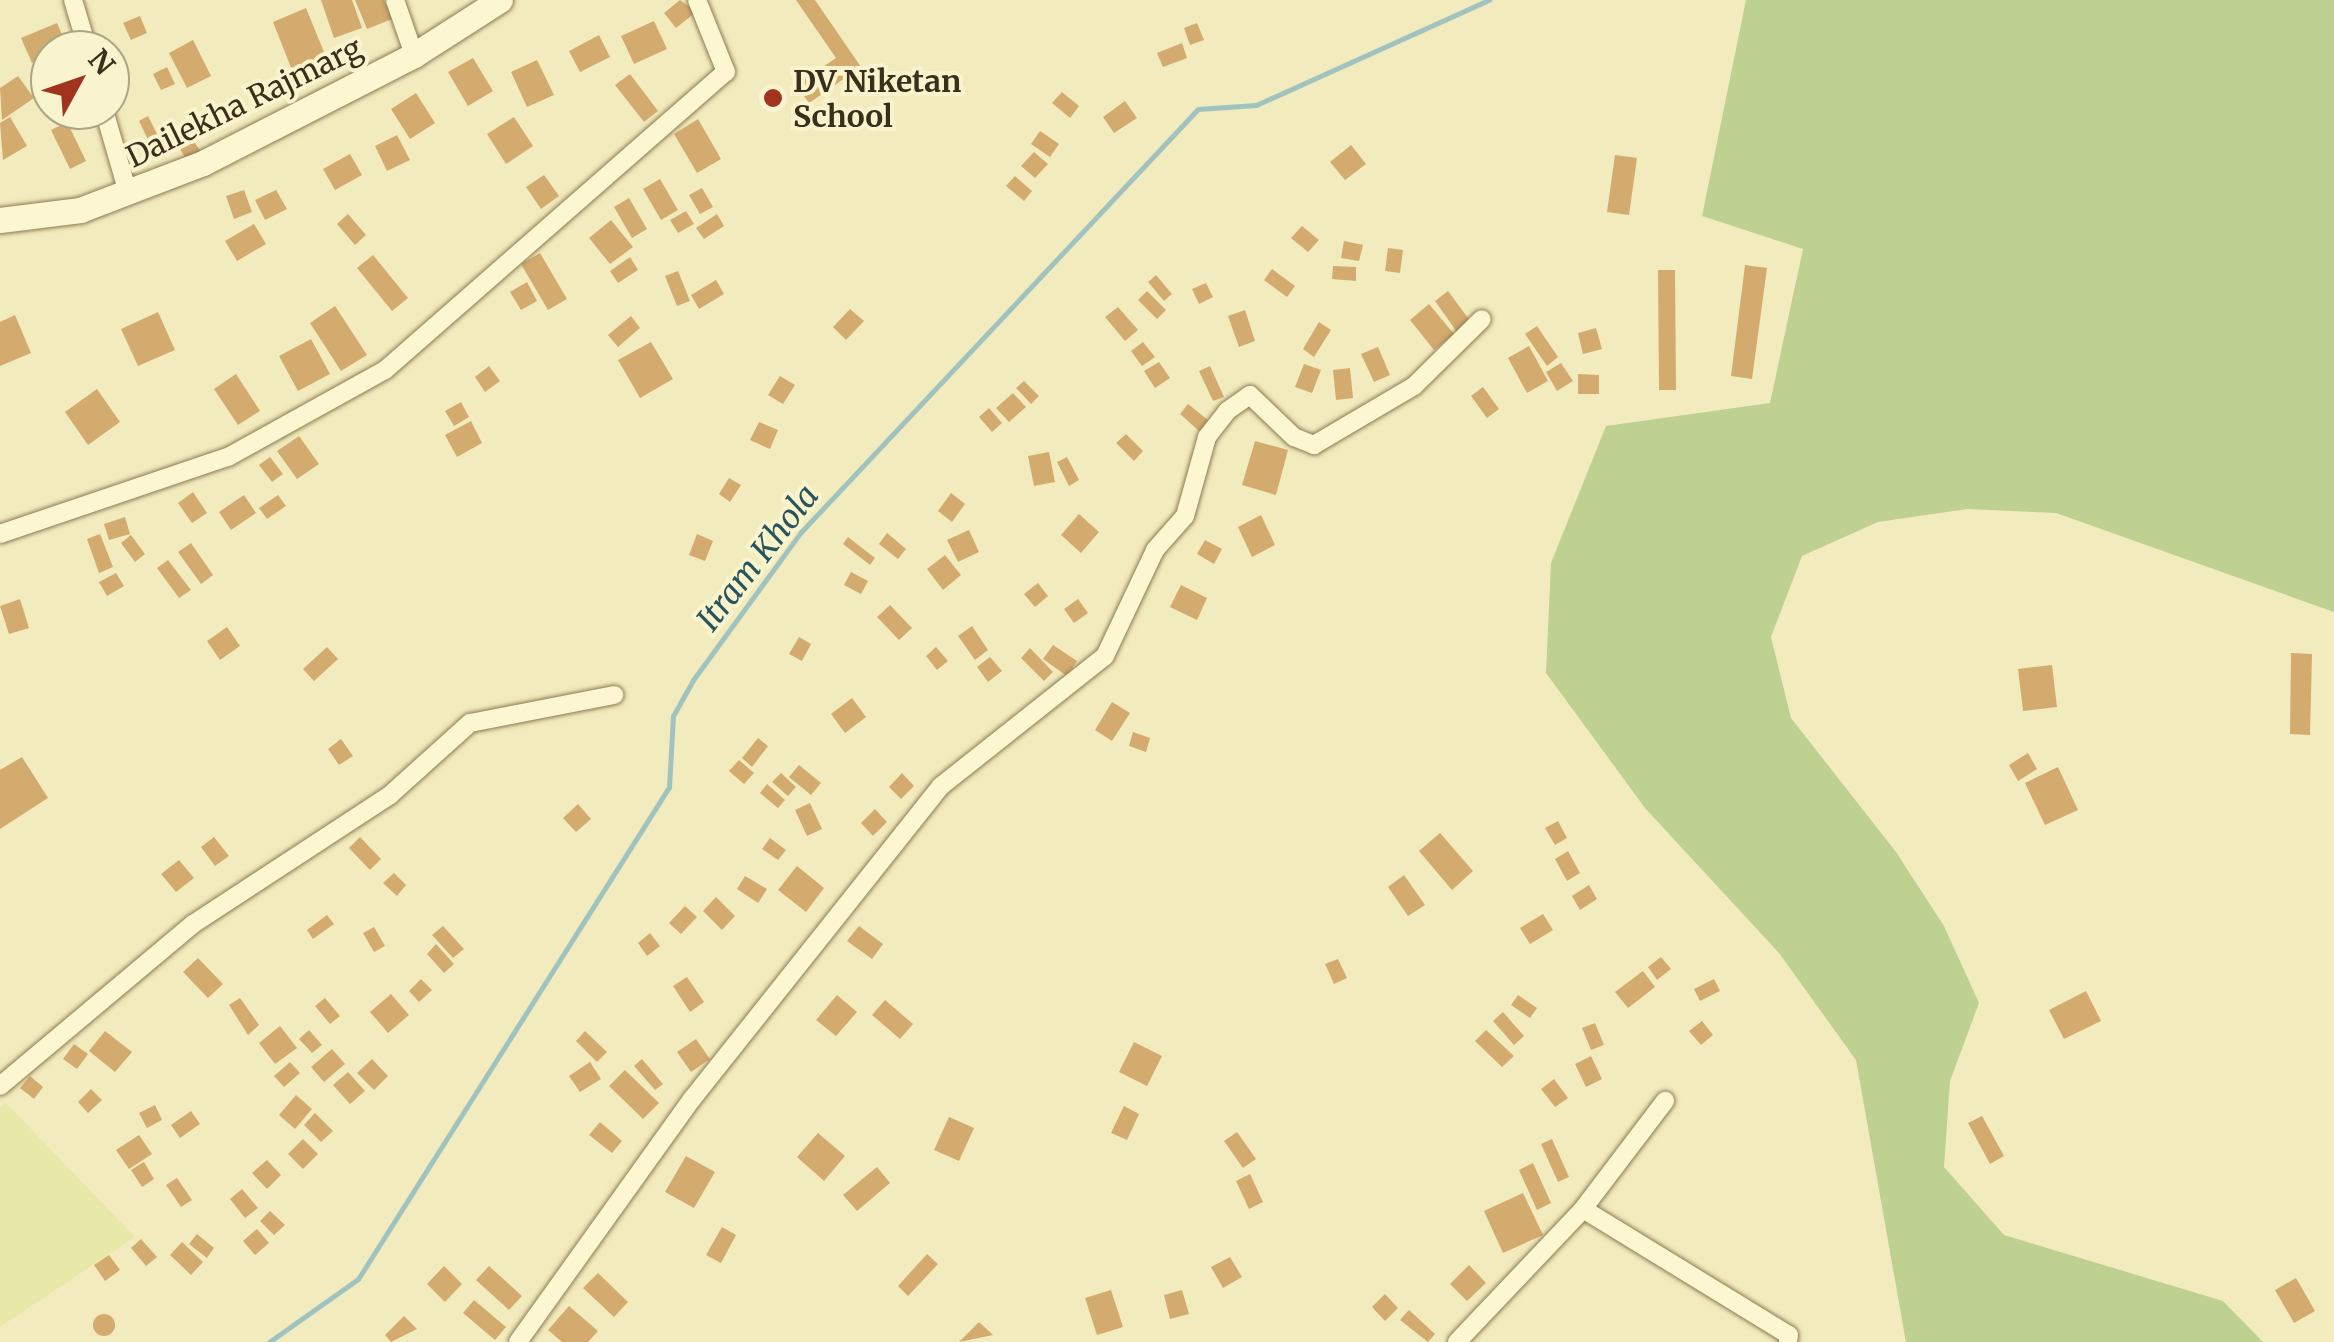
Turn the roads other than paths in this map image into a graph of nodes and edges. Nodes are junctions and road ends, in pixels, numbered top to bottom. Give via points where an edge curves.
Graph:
1 (74, 0) edge
2 (395, 0) edge
3 (500, 0) edge
4 (697, 0) edge
5 (82, 30) edge
6 (414, 55) junction
7 (110, 130) edge
8 (128, 193) junction
9 (0, 218) edge
10 (1482, 319) dead end
11 (0, 534) edge
12 (614, 695) dead end
13 (0, 1086) edge
14 (1665, 1101) dead end
15 (1583, 1209) junction
16 (518, 1342) edge
17 (1457, 1342) edge
18 (1788, 1342) edge

1 - 5 street
2 - 6 street
3 - 6 main road, Dailekha Rajmarg
4 - 11 street via 726,72 384,370 228,457
6 - 8 main road, Dailekha Rajmarg
7 - 8 street
8 - 9 main road, Dailekha Rajmarg via 80,210
10 - 16 street via 1414,386 1314,445 1294,437 1250,394 1227,411 1208,438 1184,516 1156,550 1105,656 941,786 692,1100
12 - 13 street via 470,723 438,744 390,795 193,924
14 - 15 street
15 - 17 street
15 - 18 street via 1788,1335

